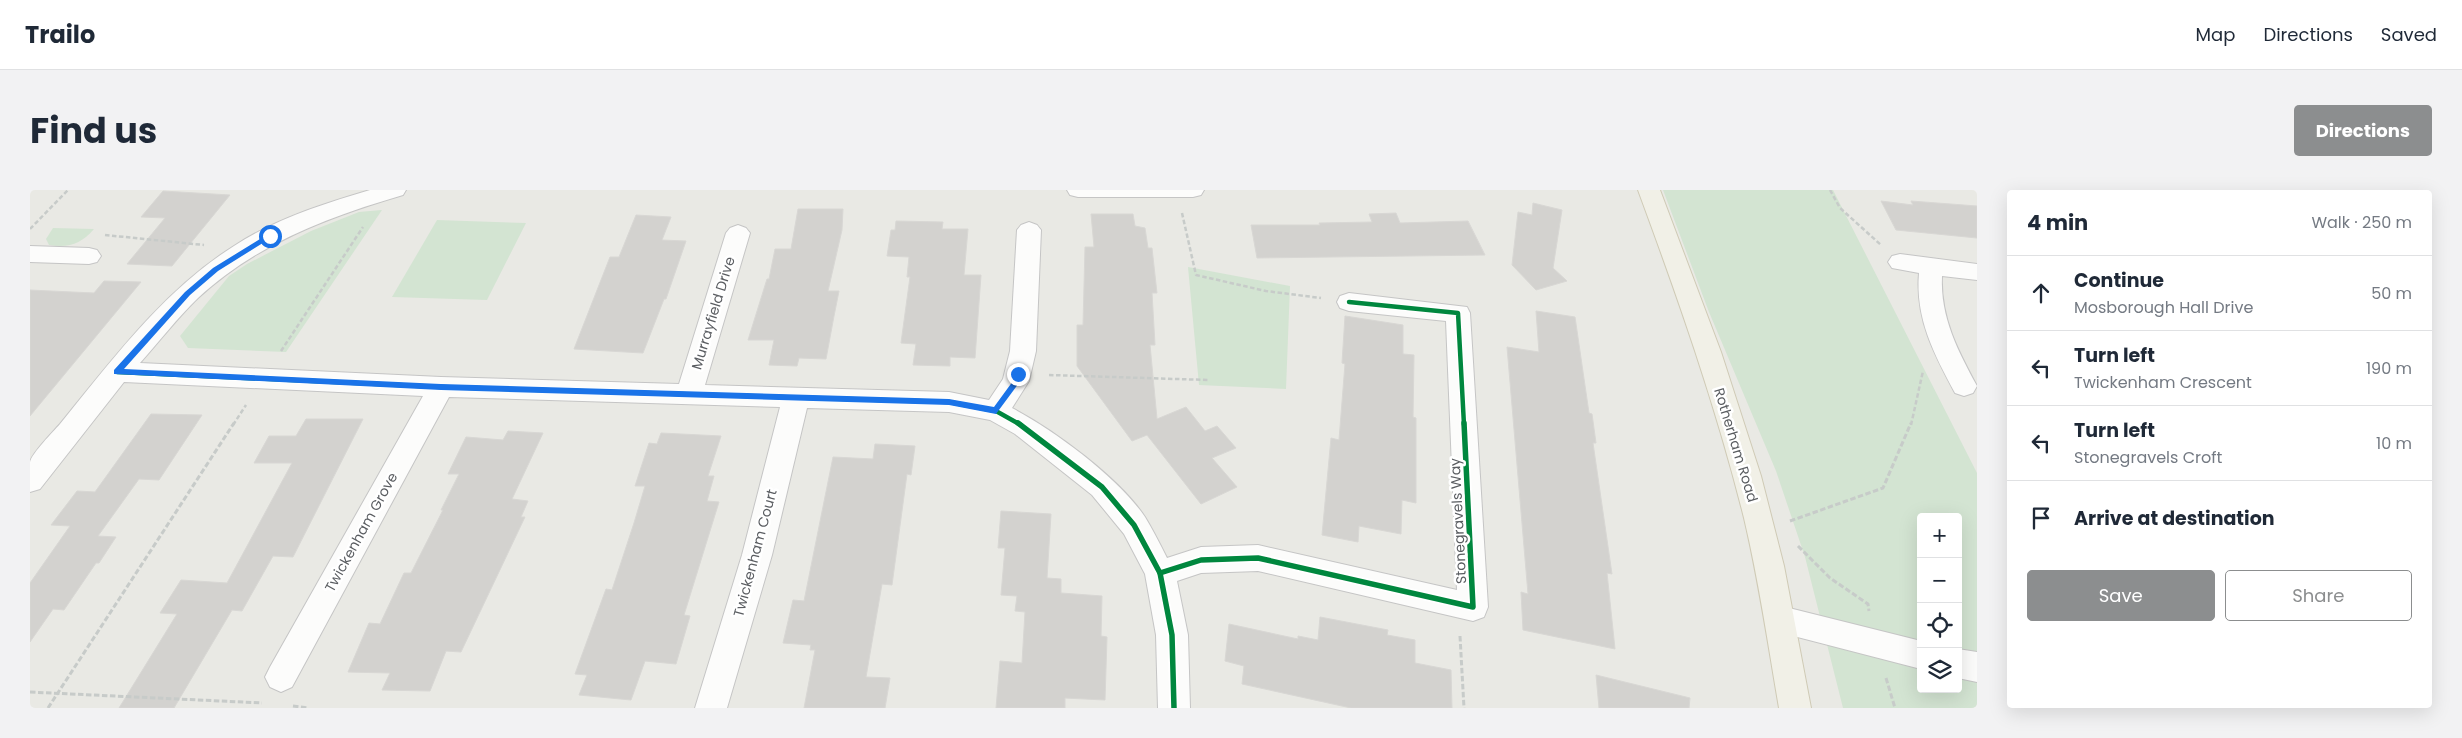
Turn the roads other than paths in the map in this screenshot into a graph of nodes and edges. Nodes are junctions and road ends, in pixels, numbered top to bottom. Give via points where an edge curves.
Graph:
1 (391, 190) edge
2 (1078, 190) edge
3 (1177, 190) edge
4 (1194, 190) edge
5 (1649, 190) edge
6 (1029, 230) dead end
7 (738, 233) dead end
8 (30, 254) edge
9 (89, 256) dead end
10 (1900, 262) road end
11 (1931, 268) junction
12 (1977, 272) edge
13 (1349, 302) road end
14 (117, 372) junction
15 (1964, 386) dead end
16 (441, 387) junction
17 (689, 393) junction
18 (796, 397) junction
19 (996, 411) junction
20 (30, 481) edge
21 (1160, 573) junction
22 (1781, 620) junction
23 (1917, 653) edge
24 (1962, 664) edge
25 (1977, 667) edge
26 (281, 677) dead end
27 (711, 708) edge
28 (1174, 708) edge
29 (1795, 708) edge

1 - 14 street via 334,208 244,250 188,293
2 - 3 street
3 - 4 street
5 - 22 main road, Rotherham Road via 1718,384 1757,517
6 - 19 street via 1023,351 1016,381
7 - 17 street, Murrayfield Drive
8 - 9 street
10 - 11 street
11 - 12 street
11 - 15 street via 1928,286 1941,345
13 - 21 street, Stonegravels Way via 1458,313 1473,607 1258,558 1201,560
14 - 16 street
14 - 20 street
16 - 17 street
16 - 26 street, Twickenham Grove
17 - 18 street
18 - 19 street via 949,402
18 - 27 street, Twickenham Court via 757,554
19 - 21 street via 1044,441 1102,486 1134,525
21 - 28 street via 1172,635
22 - 23 street
22 - 29 main road, Rotherham Road
24 - 25 street

